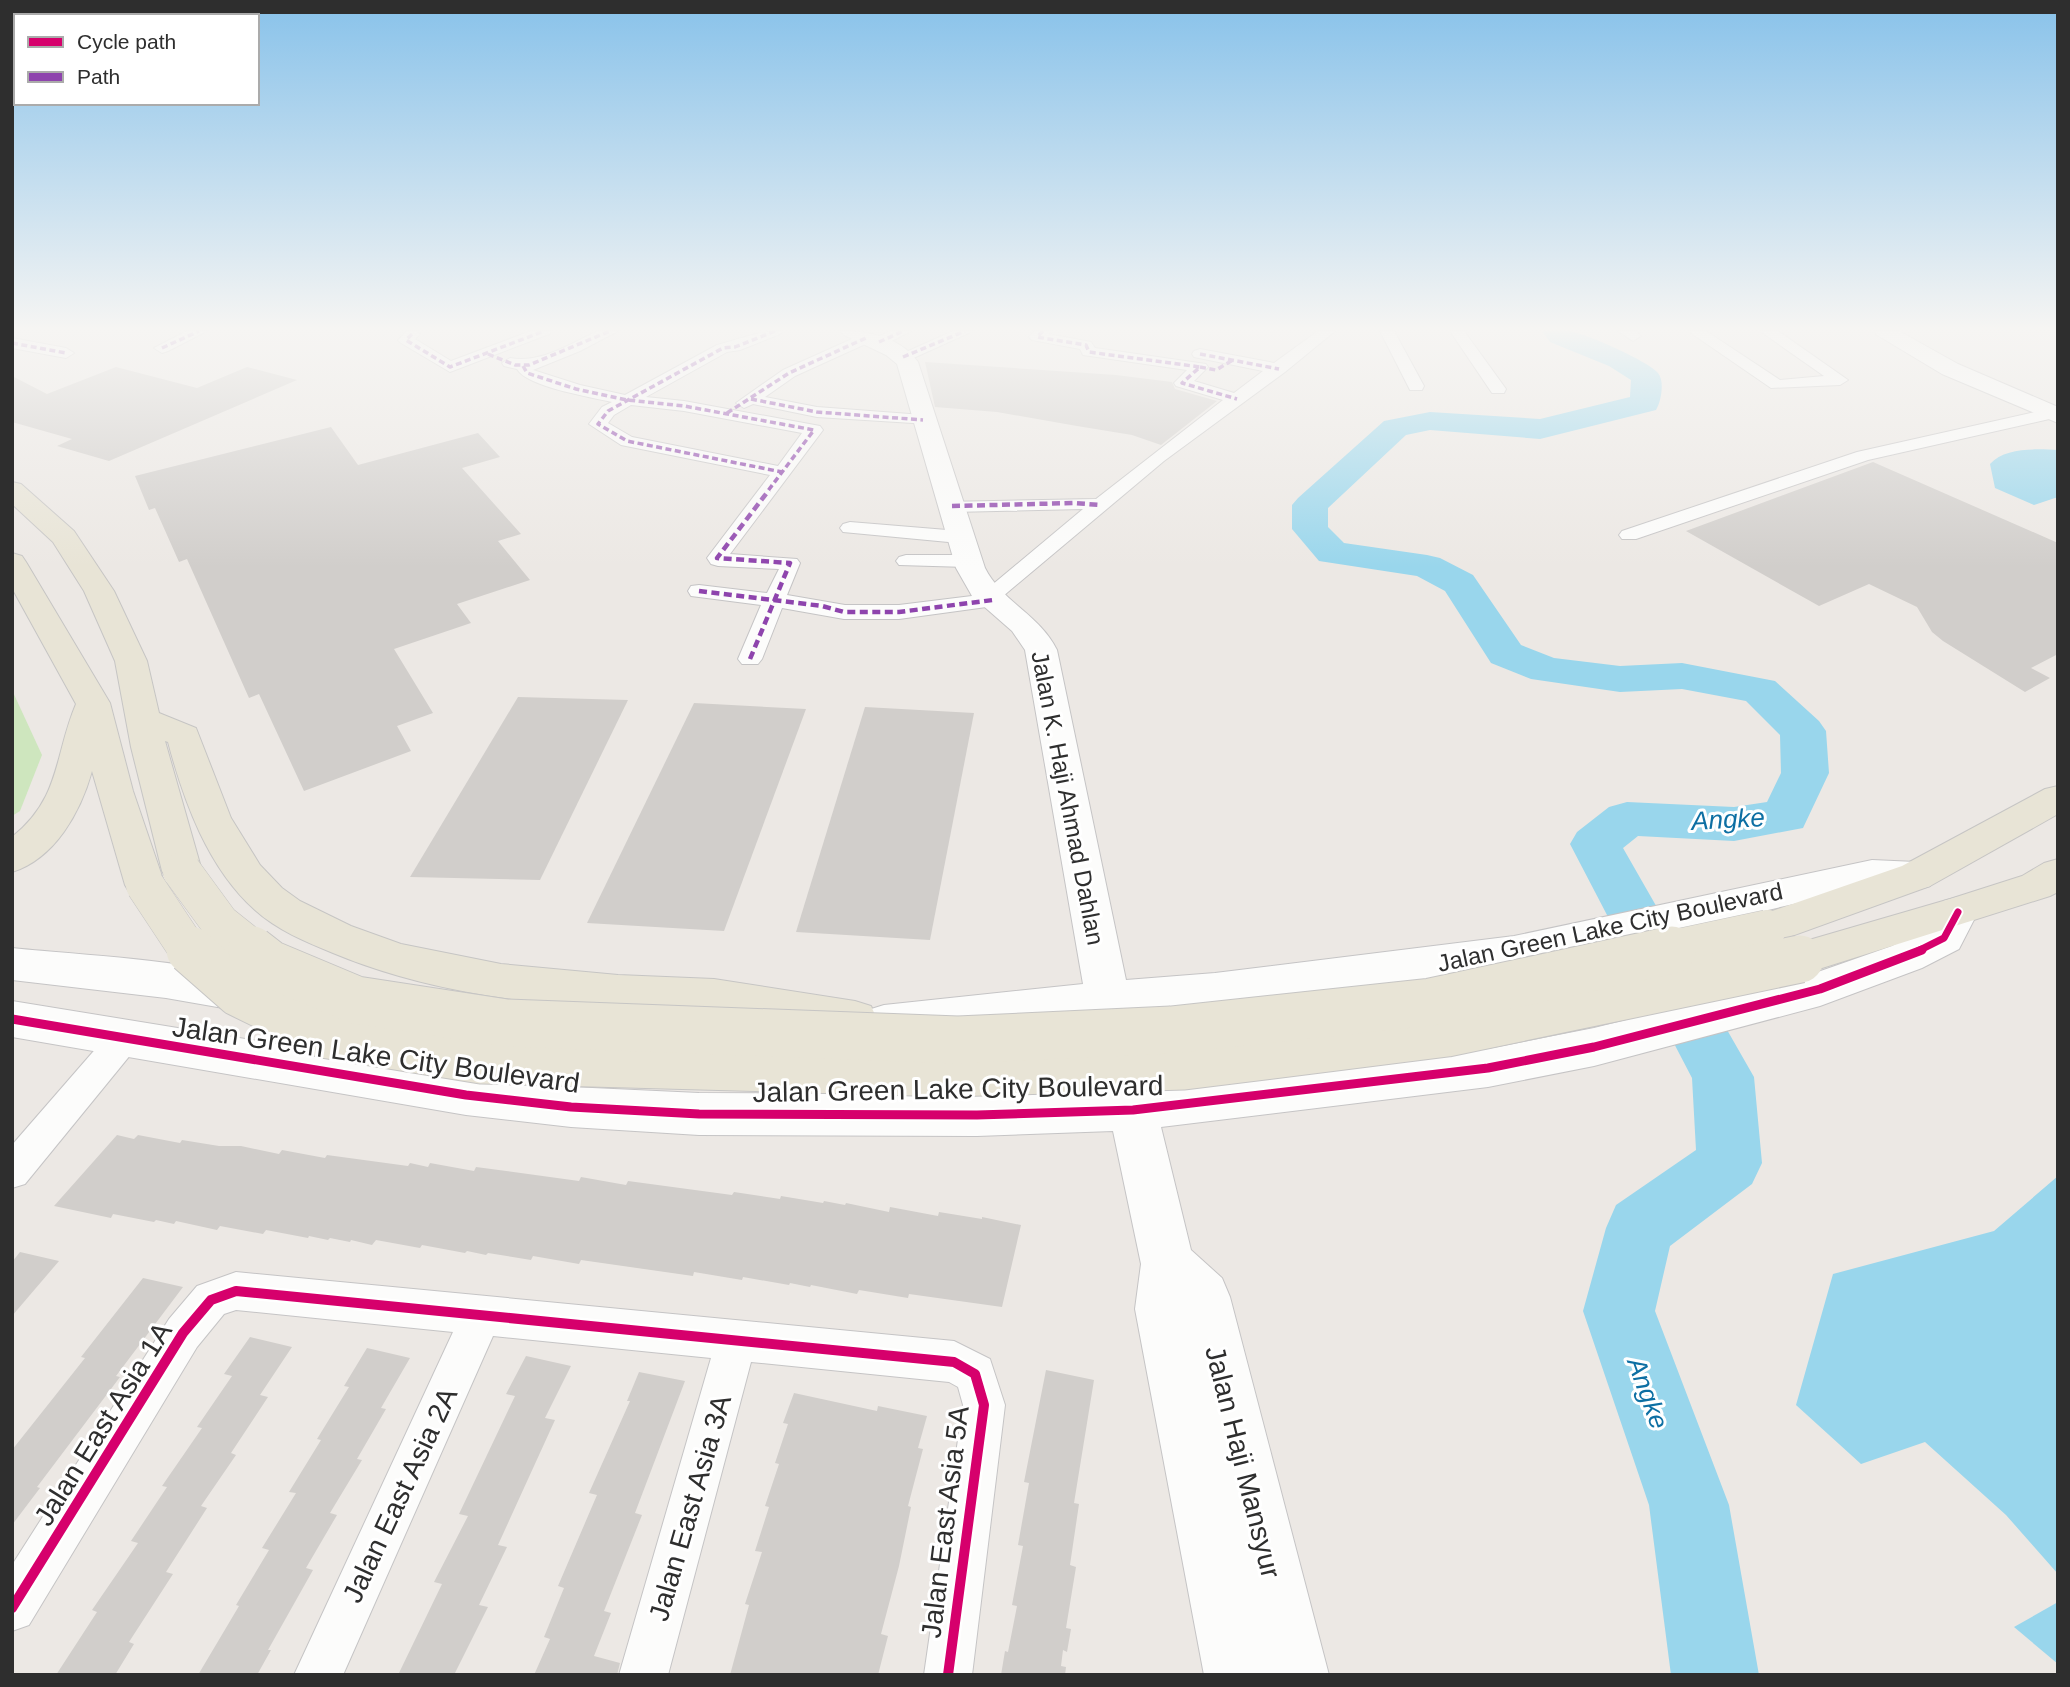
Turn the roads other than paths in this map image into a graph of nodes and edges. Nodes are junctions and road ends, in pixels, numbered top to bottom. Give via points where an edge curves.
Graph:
1 (610, 410) edge
2 (696, 410) edge
3 (734, 410) edge
4 (805, 410) edge
5 (920, 410) edge
6 (1223, 410) edge
7 (2056, 411) edge
8 (727, 414) junction
9 (923, 420) junction
10 (782, 472) junction
11 (12, 490) edge
12 (1101, 505) junction
13 (952, 506) junction
14 (850, 528) dead end
15 (1629, 535) dead end
16 (963, 549) junction
17 (906, 561) dead end
18 (12, 562) edge
19 (699, 591) dead end
20 (774, 600) junction
21 (1004, 608) junction
22 (750, 659) dead end
23 (93, 704) junction
24 (146, 720) junction
25 (2058, 798) edge
26 (12, 858) edge
27 (2058, 873) edge
28 (164, 878) junction
29 (1958, 912) joint
30 (1755, 916) junction
31 (12, 964) edge
32 (1810, 974) junction
33 (1185, 993) junction
34 (1108, 999) junction
35 (12, 1019) edge
36 (881, 1023) junction
37 (124, 1039) junction
38 (1213, 1102) junction
39 (1133, 1110) junction
40 (12, 1172) edge
41 (1168, 1264) junction
42 (482, 1315) junction
43 (737, 1340) junction
44 (12, 1608) edge
45 (318, 1675) edge
46 (643, 1675) edge
47 (948, 1675) edge
48 (1238, 1675) edge
49 (1295, 1675) edge

1 - 10 street via 598,424 627,441
2 - 8 street
3 - 8 street
4 - 9 street
5 - 9 street, Jalan K. Haji Ahmad Dahlan
6 - 12 street
7 - 15 street via 1872,454
8 - 10 street via 814,430
9 - 13 street, Jalan K. Haji Ahmad Dahlan
10 - 20 street via 717,558 790,563
11 - 24 main road via 64,537 99,591 131,661
12 - 13 street
12 - 21 street
13 - 16 street, Jalan K. Haji Ahmad Dahlan
14 - 16 street
16 - 17 street
16 - 21 street, Jalan K. Haji Ahmad Dahlan via 975,580
18 - 23 main road
19 - 20 street
20 - 21 street via 844,612
20 - 22 street
21 - 34 street, Jalan K. Haji Ahmad Dahlan via 1041,650
23 - 26 main road via 68,792 45,831
23 - 28 main road via 116,791
24 - 28 main road
24 - 36 main road via 184,736 224,844 260,891 291,916 370,953 502,982 715,996
25 - 30 main road via 1916,876
27 - 29 main road via 2036,886
28 - 30 main road, bridge via 270,964 356,1000 506,1023 958,1040 1171,1030 1431,1002
28 - 32 main road, bridge via 184,944 239,993 323,1034 482,1060 949,1073 1184,1066 1447,1034
29 - 32 street, Jalan Green Lake City Boulevard via 1944,938 1907,957
30 - 33 street, Jalan Green Lake City Boulevard via 1393,969
31 - 36 street, Jalan Green Lake City Boulevard via 166,981 460,1036 695,1051
32 - 38 street, Jalan Green Lake City Boulevard via 1594,1047 1488,1068
33 - 34 street, Jalan Green Lake City Boulevard
33 - 38 street via 1158,1017 1172,1082 1186,1093
34 - 36 street, Jalan Green Lake City Boulevard
34 - 39 street, Jalan K. Haji Ahmad Dahlan
35 - 37 street, Jalan Green Lake City Boulevard
37 - 39 street, Jalan Green Lake City Boulevard via 466,1095 571,1107 699,1114
37 - 40 street
38 - 39 street, Jalan Green Lake City Boulevard
39 - 41 street, Jalan Haji Mansyur
41 - 48 street, Jalan Haji Mansyur via 1162,1309
41 - 49 street, Jalan Haji Mansyur via 1203,1297
42 - 43 street
42 - 44 street, Jalan East Asia 1A via 236,1291 211,1300 183,1333
42 - 45 street, Jalan East Asia 2A
43 - 46 street, Jalan East Asia 3A
43 - 47 street, Jalan East Asia 5A via 954,1362 975,1374 984,1405

